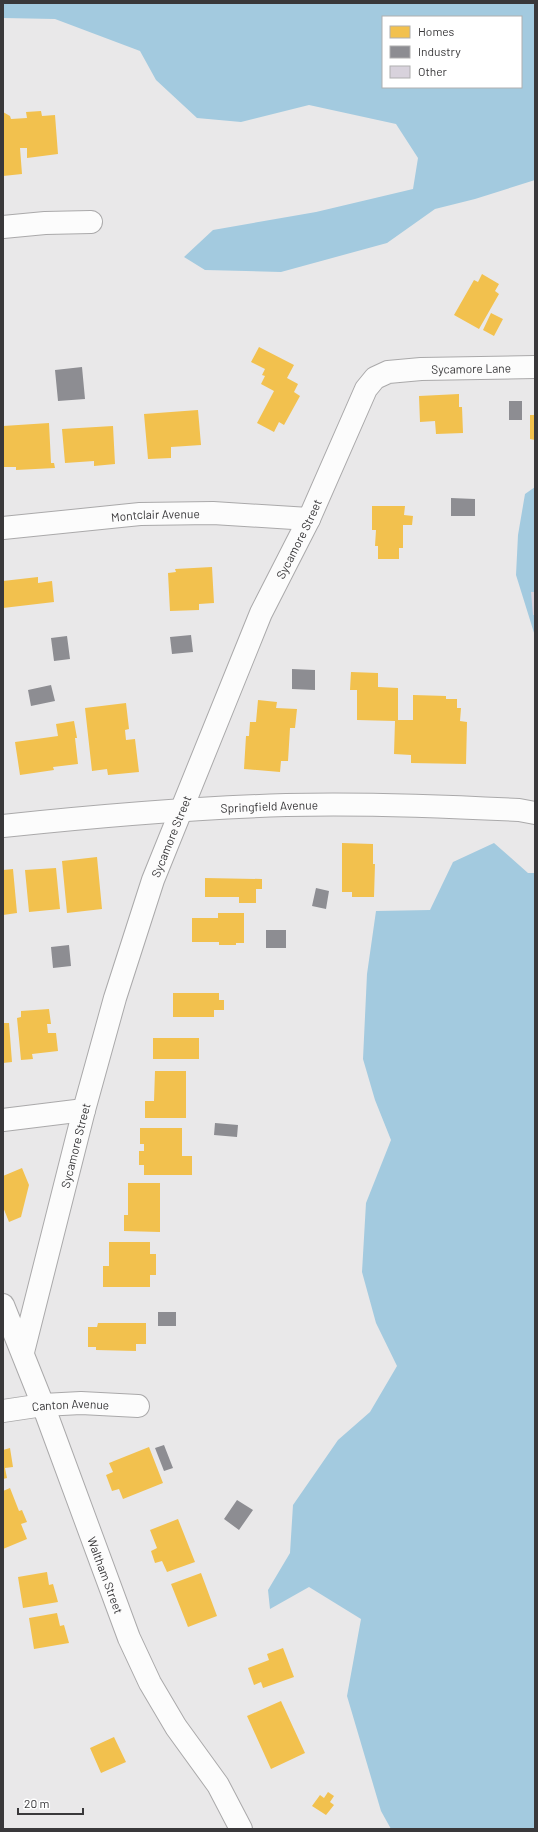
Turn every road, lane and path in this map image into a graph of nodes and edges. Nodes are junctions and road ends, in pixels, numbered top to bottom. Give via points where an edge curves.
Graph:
1 (91, 222) dead end
2 (3, 227) edge
3 (535, 367) edge
4 (408, 370) joint
5 (309, 519) junction
6 (3, 528) edge
7 (180, 811) junction
8 (535, 813) edge
9 (3, 826) edge
10 (84, 1110) junction
11 (3, 1120) edge
12 (3, 1305) edge
13 (23, 1352) junction
14 (43, 1405) junction
15 (138, 1406) dead end
16 (3, 1411) edge
17 (241, 1829) edge

1 - 2 street via 45,222
3 - 4 street, Sycamore Lane
4 - 5 street, Sycamore Street via 388,372 375,378 366,389
5 - 6 street, Montclair Avenue via 213,513 140,514
5 - 7 street, Sycamore Street via 261,613
7 - 8 street, Springfield Avenue via 286,805 368,804 514,809
7 - 9 street, Springfield Avenue
7 - 10 street, Sycamore Street via 152,880 115,998
10 - 11 street
10 - 13 street, Sycamore Street
12 - 13 street, Waltham Street
13 - 14 street, Waltham Street
14 - 15 street, Canton Avenue via 81,1403
14 - 16 street, Canton Avenue
14 - 17 street, Waltham Street via 128,1638 176,1727 218,1785

